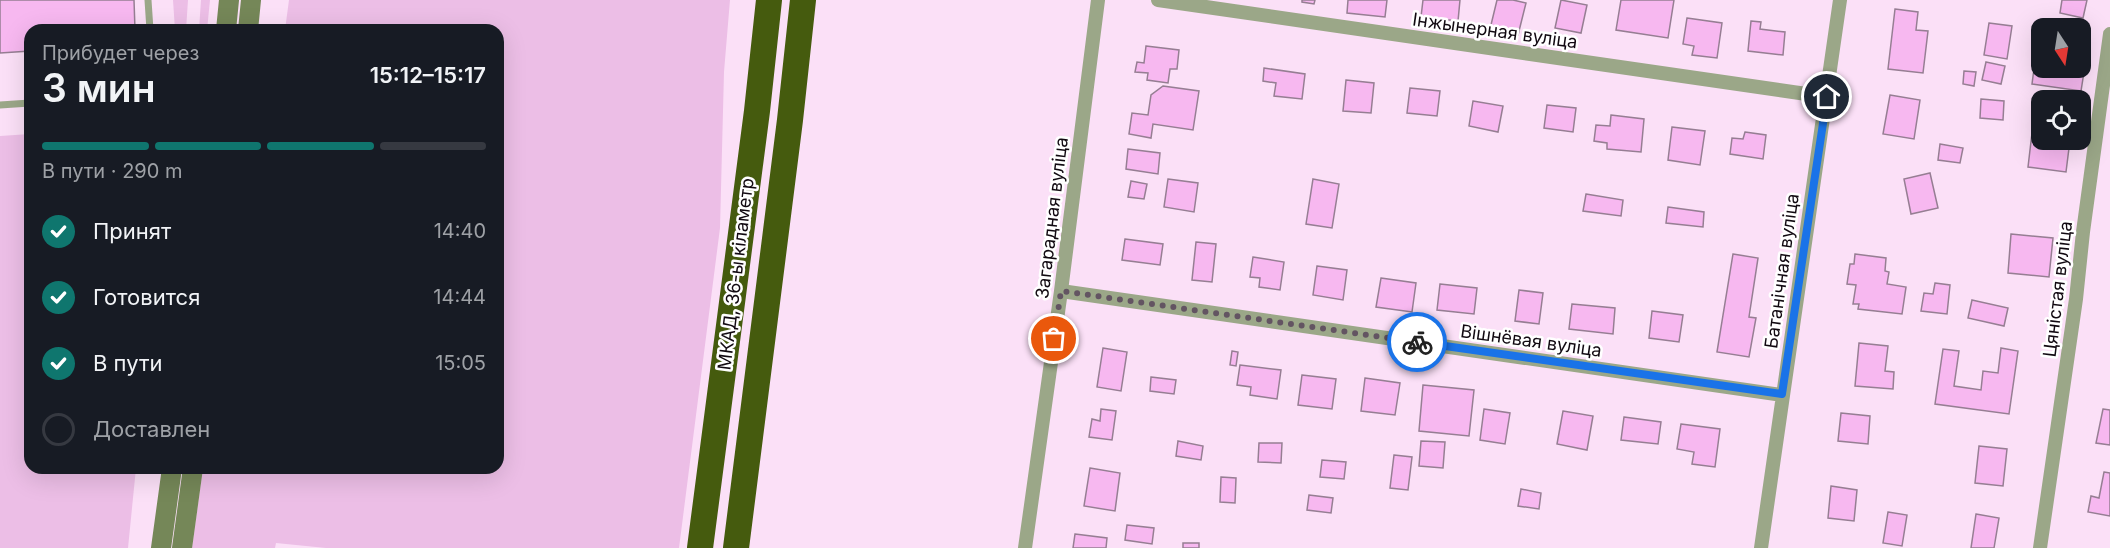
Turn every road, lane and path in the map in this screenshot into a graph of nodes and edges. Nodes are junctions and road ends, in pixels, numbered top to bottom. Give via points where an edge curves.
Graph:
1 (148, 0) edge
2 (229, 0) edge
3 (251, 0) edge
4 (769, 0) edge
5 (803, 0) edge
6 (1098, 0) edge
7 (1158, 0) edge
8 (1840, 0) edge
9 (150, 24) edge
10 (225, 24) edge
11 (249, 24) edge
12 (2110, 34) edge
13 (1827, 97) junction
14 (24, 103) edge
15 (0, 105) edge
16 (1061, 291) junction
17 (1782, 394) junction
18 (171, 474) edge
19 (192, 474) edge
20 (161, 548) edge
21 (182, 548) edge
22 (700, 548) edge
23 (736, 548) edge
24 (1025, 548) edge
25 (1761, 548) edge
26 (2040, 548) edge

1 - 9 lane
2 - 10 main road
3 - 11 main road
4 - 22 highway, МКАД, 36-ы кіламетр
5 - 23 highway, МКАД, 36-ы кіламетр
6 - 16 street, Загарадная вуліца
7 - 13 street, Інжынерная вуліца
8 - 13 street, Батанічная вуліца
12 - 26 street, Цяністая вуліца
13 - 17 street, Батанічная вуліца
14 - 15 lane
16 - 17 street, Вішнёвая вуліца
16 - 24 street, Загарадная вуліца
17 - 25 street, Батанічная вуліца
18 - 20 main road
19 - 21 main road

